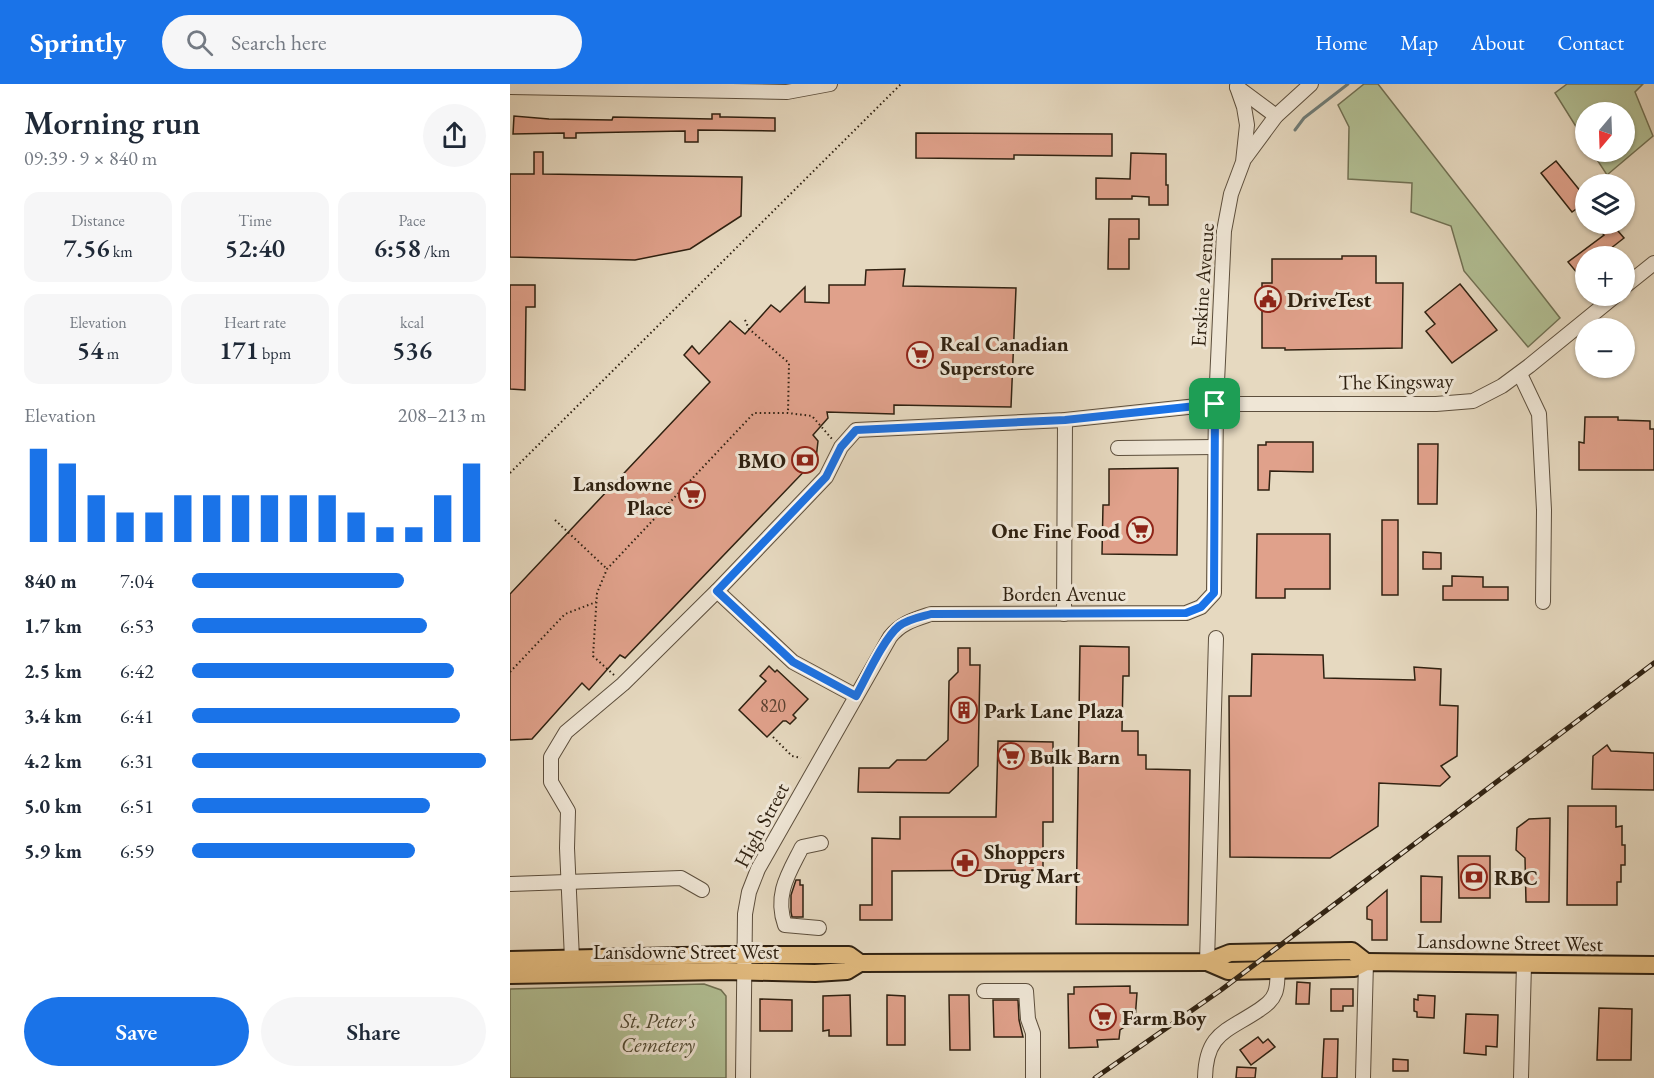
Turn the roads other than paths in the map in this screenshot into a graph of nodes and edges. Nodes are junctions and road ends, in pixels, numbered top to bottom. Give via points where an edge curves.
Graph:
1 (830, 84) edge
2 (1311, 84) edge
3 (1236, 85) edge
4 (510, 87) edge
5 (765, 88) edge
6 (1276, 116) junction
7 (1243, 162) junction
8 (1654, 263) edge
9 (1635, 278) edge
10 (1603, 306) edge
11 (1520, 374) junction
12 (1215, 404) junction
13 (1065, 420) junction
14 (1215, 447) junction
15 (1118, 448) dead end
16 (717, 591) junction
17 (1214, 593) joint
18 (1543, 602) dead end
19 (1064, 614) junction
20 (908, 621) joint
21 (1216, 638) dead end
22 (856, 696) junction
23 (822, 843) dead end
24 (569, 880) junction
25 (510, 884) edge
26 (702, 890) dead end
27 (819, 928) dead end
28 (572, 959) junction
29 (510, 960) edge
30 (1207, 962) junction
31 (1366, 962) junction
32 (743, 963) junction
33 (1524, 964) junction
34 (1654, 965) edge
35 (1278, 970) junction
36 (510, 975) edge
37 (984, 991) dead end
38 (742, 1078) edge
39 (1033, 1078) edge
40 (1205, 1078) edge
41 (1363, 1078) edge
42 (1521, 1078) edge

1 - 5 street via 787,92
2 - 6 street
3 - 6 street
3 - 7 street via 1247,125
4 - 5 street
6 - 7 street
7 - 12 street, Erskine Avenue via 1231,194 1224,231
8 - 9 street
10 - 11 street, The Kingsway
11 - 12 street, The Kingsway via 1473,401
11 - 18 street via 1539,414
12 - 13 street, The Kingsway
12 - 14 street, Erskine Avenue
13 - 16 street, The Kingsway via 856,430 841,447 826,477
13 - 19 street
14 - 15 street
14 - 17 street, Erskine Avenue
16 - 22 street via 793,662
16 - 24 street via 623,684 566,732 550,756 551,782 568,812
17 - 19 street, Borden Avenue via 1201,607 1186,613
19 - 20 street, Borden Avenue via 931,614
20 - 22 street, High Street via 890,637
21 - 30 street
22 - 32 street, High Street via 758,869 745,914
23 - 27 street via 802,847 782,886 785,925
24 - 25 street
24 - 26 street via 681,878
24 - 28 street
28 - 29 main road, Lansdowne Street West
28 - 32 main road, Lansdowne Street West
30 - 31 main road, Lansdowne Street West via 1230,952 1352,951
30 - 32 main road, Lansdowne Street West via 860,963 847,971
30 - 35 main road, Lansdowne Street West via 1228,971
31 - 33 main road, Lansdowne Street West
31 - 35 main road, Lansdowne Street West via 1354,968
31 - 41 street
32 - 36 main road, Lansdowne Street West
32 - 38 street, High Street
33 - 34 main road, Lansdowne Street West
33 - 42 street
35 - 40 street via 1276,992 1270,1001 1211,1043
37 - 39 street via 1026,991 1033,1033

